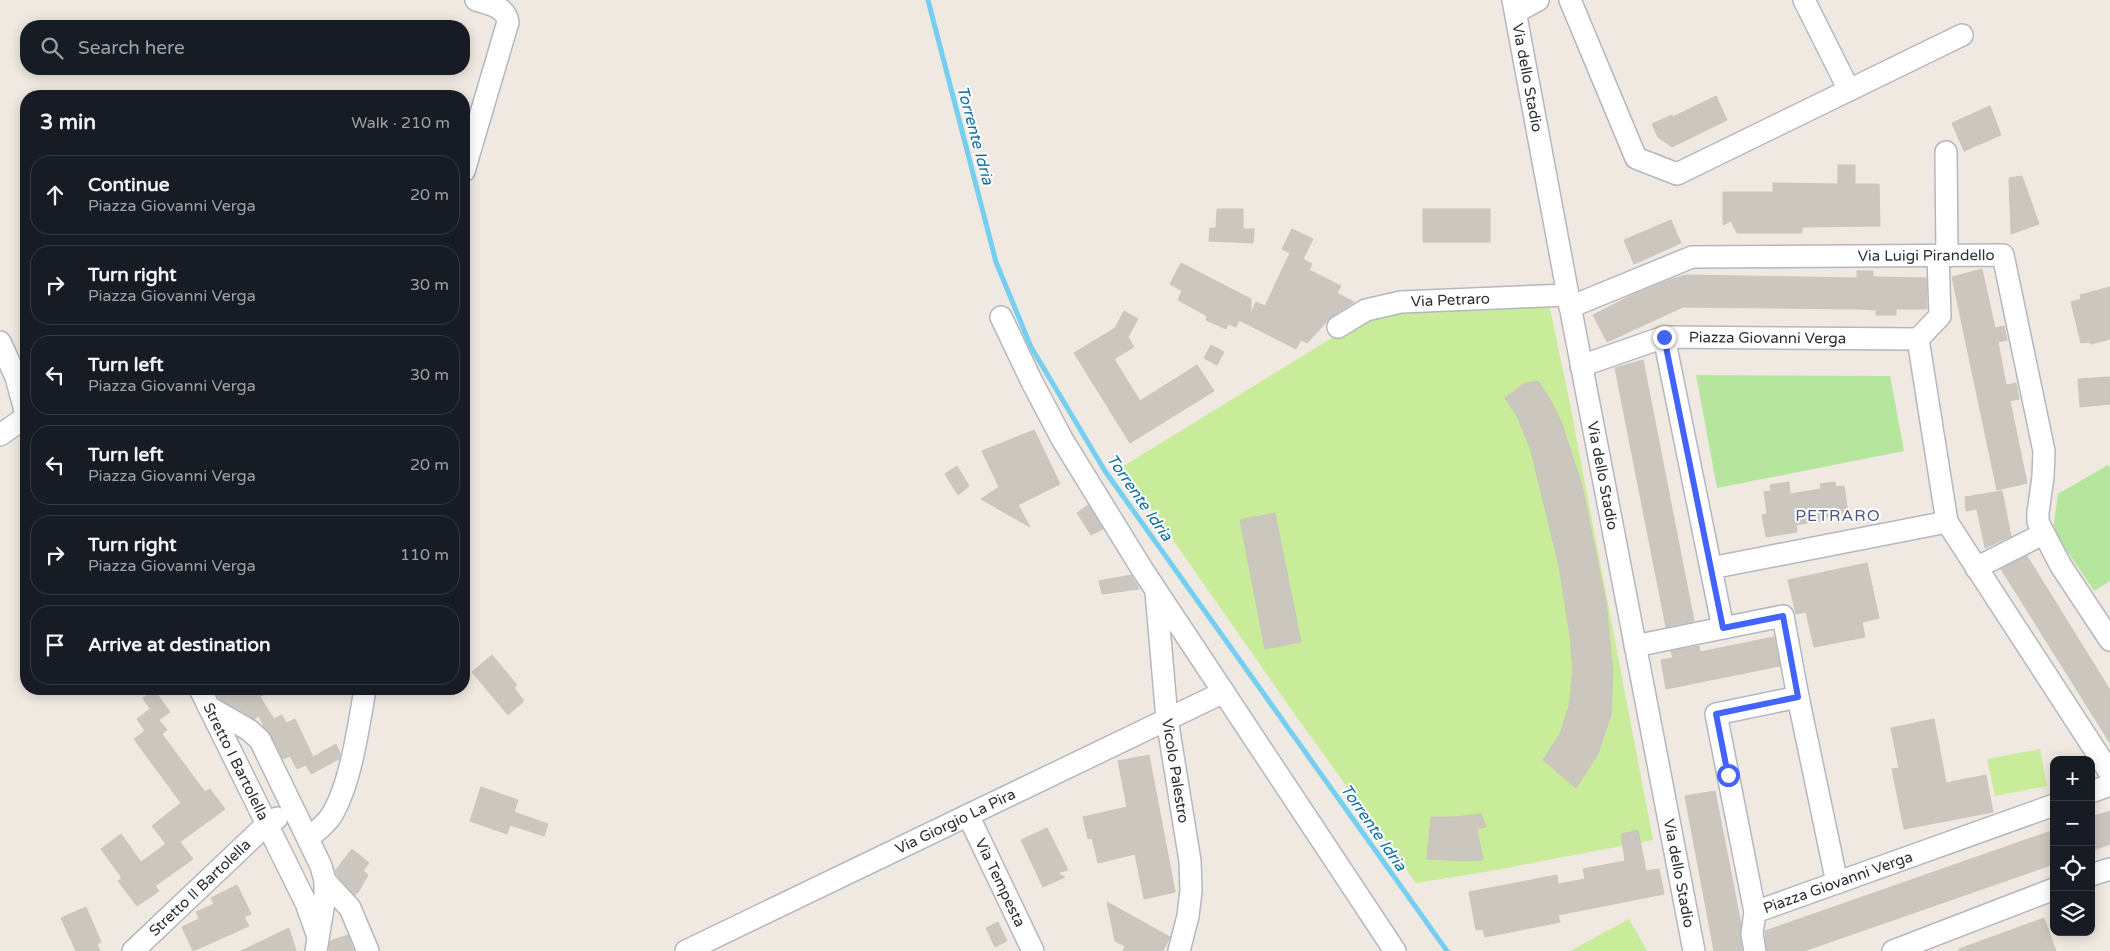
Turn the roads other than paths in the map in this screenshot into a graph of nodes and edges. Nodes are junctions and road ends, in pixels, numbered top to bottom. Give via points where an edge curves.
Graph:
1 (476, 0) edge
2 (1538, 0) edge
3 (1570, 0) edge
4 (1804, 0) edge
5 (1515, 11) edge
6 (1962, 35) dead end
7 (1848, 90) junction
8 (470, 151) edge
9 (1946, 152) dead end
10 (1943, 256) junction
11 (1569, 301) junction
12 (1001, 317) dead end
13 (1338, 326) dead end
14 (1664, 337) junction
15 (1918, 339) junction
16 (0, 342) edge
17 (1581, 366) junction
18 (20, 392) edge
19 (20, 420) edge
20 (0, 435) edge
21 (1947, 522) junction
22 (2043, 534) junction
23 (1711, 568) junction
24 (1976, 568) junction
25 (1156, 590) junction
26 (2106, 626) edge
27 (1723, 628) junction
28 (1635, 646) junction
29 (1224, 692) junction
30 (364, 695) edge
31 (1798, 697) junction
32 (205, 698) edge
33 (1167, 719) junction
34 (2110, 773) edge
35 (2110, 785) edge
36 (2095, 791) edge
37 (2050, 806) edge
38 (293, 810) junction
39 (968, 815) junction
40 (267, 824) junction
41 (309, 837) junction
42 (2110, 869) edge
43 (323, 873) junction
44 (2095, 875) edge
45 (295, 879) junction
46 (1837, 883) junction
47 (2050, 891) edge
48 (1755, 912) junction
49 (317, 943) edge
50 (1899, 950) edge
51 (133, 951) edge
52 (368, 951) edge
53 (686, 951) edge
54 (1033, 951) edge
55 (1179, 951) edge
56 (1395, 951) edge
57 (1694, 951) edge
58 (1755, 951) edge

1 - 8 street via 501,10 508,22
2 - 5 street
3 - 7 street via 1636,158 1677,174
4 - 7 street
5 - 11 street, Via dello Stadio
6 - 7 street
9 - 10 street
10 - 11 street, Via Luigi Pirandello via 1692,256
10 - 15 street via 1940,316
10 - 22 street, Via Luigi Pirandello via 2003,255 2044,451 2038,512
11 - 13 street, Via Petraro via 1401,302 1366,310
11 - 17 street, Via dello Stadio
12 - 25 street via 1062,439
14 - 15 street, Piazza Giovanni Verga
14 - 17 street, Piazza Giovanni Verga
14 - 23 street
15 - 21 street
16 - 18 street
17 - 28 street, Via dello Stadio
19 - 20 street
21 - 23 street
21 - 24 street
22 - 24 street
22 - 26 street, Via Luigi Pirandello via 2061,566
23 - 27 street
24 - 34 street
25 - 29 street
25 - 33 street, Vicolo Palestro
27 - 28 street
27 - 31 street via 1783,616
28 - 57 street, Via dello Stadio
29 - 33 street, Via Giorgio La Pira
29 - 56 street
30 - 41 street via 354,751 340,794 330,817
31 - 46 street
31 - 48 street, Piazza Giovanni Verga via 1716,714
32 - 38 street, Stretto I Bartolella via 260,740
32 - 40 street, Stretto I Bartolella
33 - 39 street, Via Giorgio La Pira
33 - 55 street, Vicolo Palestro via 1190,862 1188,916
35 - 36 street
37 - 46 street, Piazza Giovanni Verga
38 - 40 street, Stretto II Bartolella
38 - 41 street, Stretto I Bartolella
39 - 53 street, Via Giorgio La Pira
39 - 54 street, Via Tempesta
40 - 45 street, Stretto I Bartolella
40 - 51 street, Stretto II Bartolella
41 - 43 street, Stretto I Bartolella
42 - 44 street
43 - 45 street via 304,881
43 - 49 street, Stretto I Bartolella via 325,896
43 - 52 street, Stretto I Bartolella via 350,908
45 - 49 street, Stretto I Bartolella via 306,903
46 - 48 street, Piazza Giovanni Verga
47 - 50 street
48 - 58 street via 1752,934

